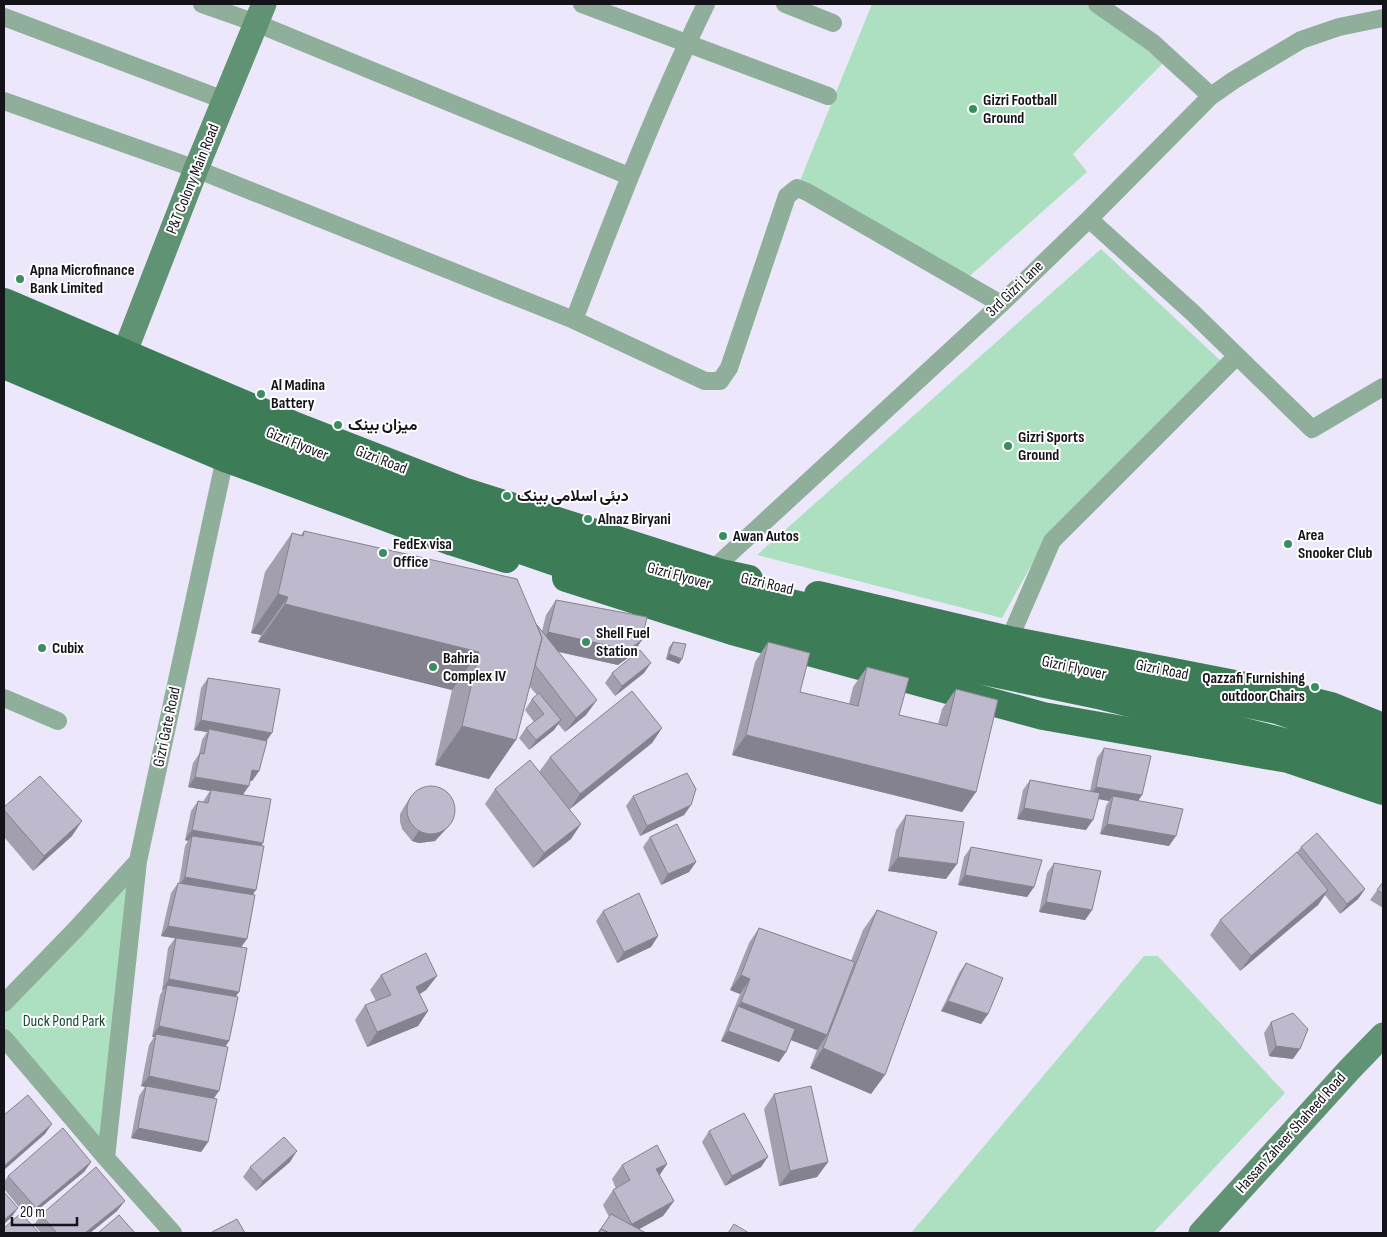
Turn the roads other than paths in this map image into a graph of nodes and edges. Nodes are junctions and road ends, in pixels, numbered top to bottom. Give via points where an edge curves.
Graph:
1 (202, 4) edge
2 (582, 4) edge
3 (706, 4) edge
4 (785, 4) edge
5 (1096, 4) edge
6 (1378, 4) edge
7 (1383, 12) edge
8 (260, 13) edge
9 (4, 17) edge
10 (1383, 18) edge
11 (833, 23) dead end
12 (687, 43) junction
13 (828, 96) dead end
14 (1211, 96) junction
15 (224, 100) junction
16 (4, 101) edge
17 (196, 169) junction
18 (629, 176) junction
19 (1089, 219) junction
20 (4, 302) edge
21 (1001, 304) junction
22 (4, 317) edge
23 (574, 320) junction
24 (4, 344) edge
25 (124, 354) junction
26 (1237, 356) junction
27 (4, 365) edge
28 (1383, 387) edge
29 (247, 406) junction
30 (224, 458) junction
31 (712, 570) junction
32 (686, 616) junction
33 (1009, 640) junction
34 (4, 698) edge
35 (58, 721) dead end
36 (1383, 727) edge
37 (1383, 746) edge
38 (1383, 768) edge
39 (1383, 791) edge
40 (138, 861) junction
41 (4, 1003) edge
42 (1383, 1035) edge
43 (4, 1038) edge
44 (106, 1158) junction
45 (173, 1233) edge
46 (1201, 1233) edge

1 - 8 street
2 - 12 street
3 - 12 street
4 - 11 street
5 - 14 street via 1153,43
6 - 7 street
8 - 15 street, P&T Colony Main Road
8 - 18 street
9 - 15 street
10 - 14 street, 3rd Gizri Lane via 1301,40
12 - 13 street
12 - 18 street
14 - 19 street, 3rd Gizri Lane
15 - 17 street, P&T Colony Main Road
16 - 17 street
17 - 23 street
17 - 25 street, P&T Colony Main Road
18 - 23 street
19 - 21 street, 3rd Gizri Lane
19 - 26 street
20 - 25 main road, Gizri Road
21 - 23 street via 797,188 787,196 729,368 720,380 705,381
21 - 31 street, 3rd Gizri Lane
22 - 37 main road, Gizri Flyover, bridge via 274,434 540,538 707,583 969,646 1277,710
24 - 38 main road, Gizri Flyover, bridge via 409,512 573,568 733,608 845,642 1098,695
25 - 29 main road, Gizri Road
26 - 28 street via 1312,430
26 - 33 street via 1052,541
27 - 30 main road
29 - 30 street, Gizri Gate Road
29 - 31 main road, Gizri Road via 463,491
30 - 32 main road via 453,542
30 - 40 street, Gizri Gate Road
31 - 32 street, 3rd Gizri Lane
31 - 33 main road, Gizri Road
32 - 39 main road via 1043,716 1288,759
33 - 36 main road, Gizri Road via 1276,692 1331,706
34 - 35 street
40 - 41 street
40 - 44 street, Gizri Gate Road
42 - 46 street, Hassan Zaheer Shaheed Road
43 - 44 street
44 - 45 street

